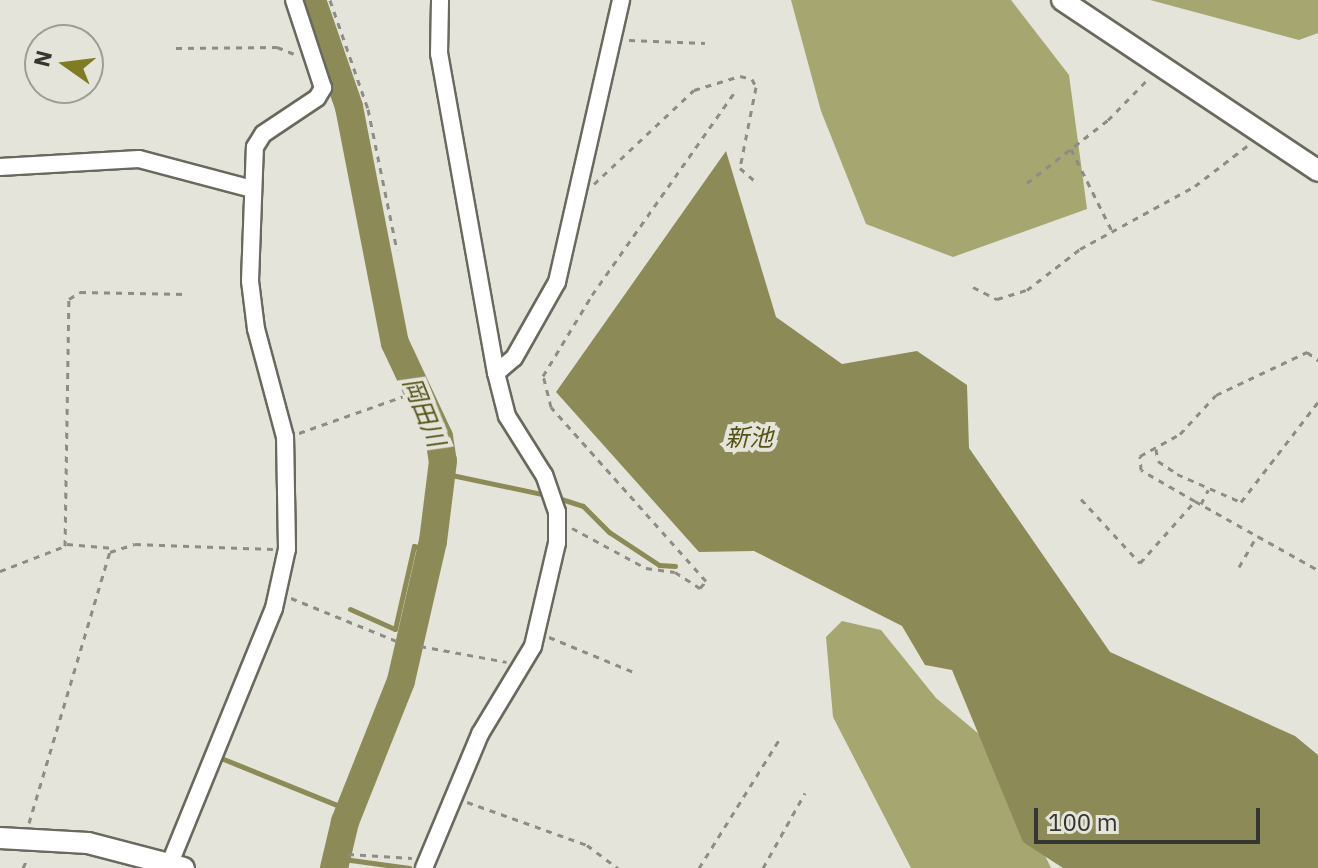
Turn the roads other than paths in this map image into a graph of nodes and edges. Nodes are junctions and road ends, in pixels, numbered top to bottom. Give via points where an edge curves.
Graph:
1 (294, 0) edge
2 (440, 0) edge
3 (621, 0) edge
4 (1062, 0) edge
5 (0, 167) edge
6 (1318, 171) edge
7 (252, 189) junction
8 (496, 373) junction
9 (0, 838) edge
10 (425, 864) edge
11 (177, 865) edge

1 - 7 street via 322,77 317,98 263,134 253,156
2 - 8 street via 439,54
3 - 8 street via 557,282 514,358
4 - 6 street
5 - 7 street via 125,158
7 - 11 street via 250,281 256,329 285,437 287,549 278,593
8 - 10 street via 507,416 544,475 557,525 538,632 480,734
9 - 11 street via 88,843

